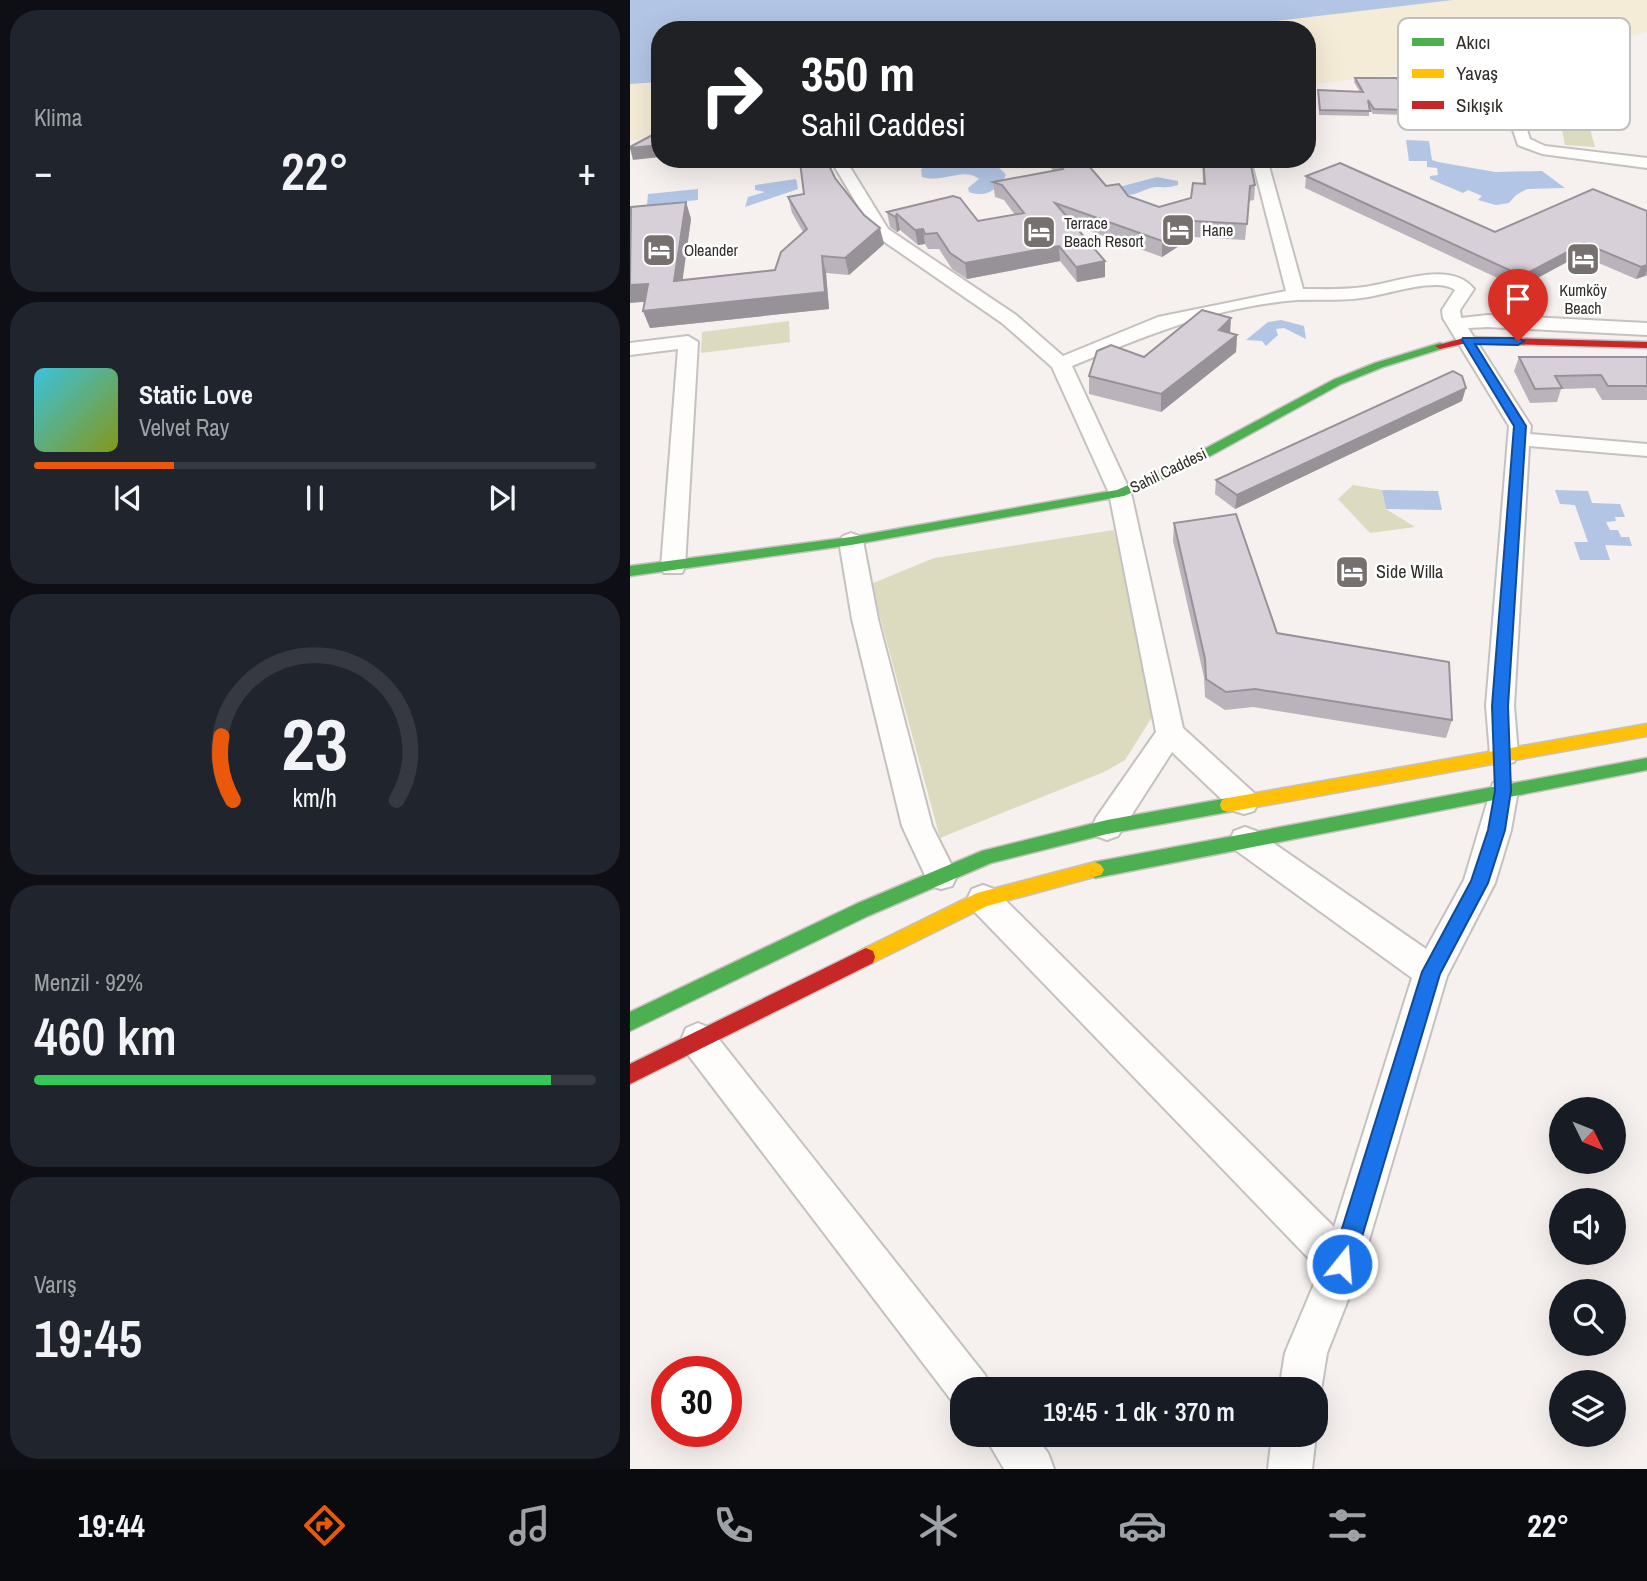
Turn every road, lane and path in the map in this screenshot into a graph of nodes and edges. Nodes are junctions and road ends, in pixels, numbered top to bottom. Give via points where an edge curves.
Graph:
1 (1518, 130) edge
2 (1647, 163) edge
3 (843, 168) edge
4 (1261, 168) edge
5 (1296, 295) junction
6 (1647, 329) edge
7 (1462, 332) junction
8 (1647, 345) edge
9 (630, 349) edge
10 (1061, 363) junction
11 (1519, 439) junction
12 (1647, 450) edge
13 (1120, 494) junction
14 (851, 541) junction
15 (673, 567) junction
16 (630, 570) edge
17 (1647, 730) edge
18 (1170, 733) junction
19 (1504, 754) junction
20 (1647, 764) edge
21 (1503, 791) junction
22 (1244, 802) junction
23 (1107, 827) junction
24 (1245, 840) junction
25 (941, 876) junction
26 (983, 899) junction
27 (1431, 972) junction
28 (630, 1022) edge
29 (698, 1040) junction
30 (630, 1074) edge
31 (1342, 1264) junction
32 (960, 1377) edge
33 (1302, 1377) edge
34 (1015, 1447) edge
35 (1293, 1447) edge
36 (1032, 1469) edge
37 (1290, 1469) edge

1 - 2 street via 1522,142 1542,150
3 - 10 street via 882,232 1009,319
4 - 5 street
5 - 7 street via 1362,293 1430,280 1456,282 1465,289 1451,310
5 - 10 street via 1165,321
6 - 7 street via 1488,321
7 - 8 main road, Sahil Caddesi
7 - 11 street via 1520,426
7 - 13 main road, Sahil Caddesi via 1299,401 1155,480
9 - 15 street via 688,342
10 - 13 street
11 - 12 street
11 - 19 street via 1500,706
13 - 14 main road, Sahil Caddesi
13 - 18 street
14 - 15 main road, Sahil Caddesi
14 - 25 street via 865,619 918,826
15 - 16 main road, Sahil Caddesi
17 - 19 main road
18 - 22 street
18 - 23 street
19 - 21 main road
19 - 22 main road
20 - 21 main road
21 - 24 main road
21 - 27 street via 1479,883
22 - 23 main road
23 - 25 main road via 988,856
24 - 26 main road via 1116,864
24 - 27 street
25 - 28 main road
26 - 29 main road
26 - 31 street
27 - 31 street
29 - 30 main road
29 - 32 street
31 - 33 street via 1306,1353
34 - 36 street
35 - 37 street

